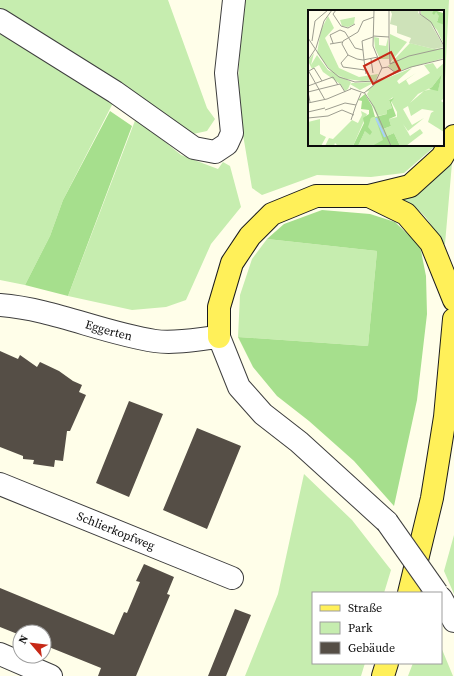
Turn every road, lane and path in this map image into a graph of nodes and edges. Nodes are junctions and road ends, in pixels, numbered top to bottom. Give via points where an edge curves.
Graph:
1 (234, 0) edge
2 (0, 20) edge
3 (454, 136) edge
4 (369, 196) junction
5 (454, 300) edge
6 (0, 305) edge
7 (454, 319) edge
8 (219, 337) junction
9 (0, 484) edge
10 (232, 578) dead end
11 (409, 592) edge
12 (436, 592) edge
13 (0, 654) edge
14 (387, 664) edge
15 (51, 676) edge
16 (383, 676) edge

1 - 2 street via 226,73 232,133 227,144 215,152 194,148 115,92
3 - 4 main road via 442,157 410,186
4 - 5 main road via 406,214 431,243
4 - 8 main road via 316,196 272,214 250,236 232,263 219,307
6 - 8 street, Eggerten via 46,313 156,341
7 - 11 main road via 445,417 432,498
8 - 12 street, bridge via 238,386 263,414 299,442 387,522
9 - 10 street, Schlierkopfweg
13 - 15 street
14 - 16 main road

